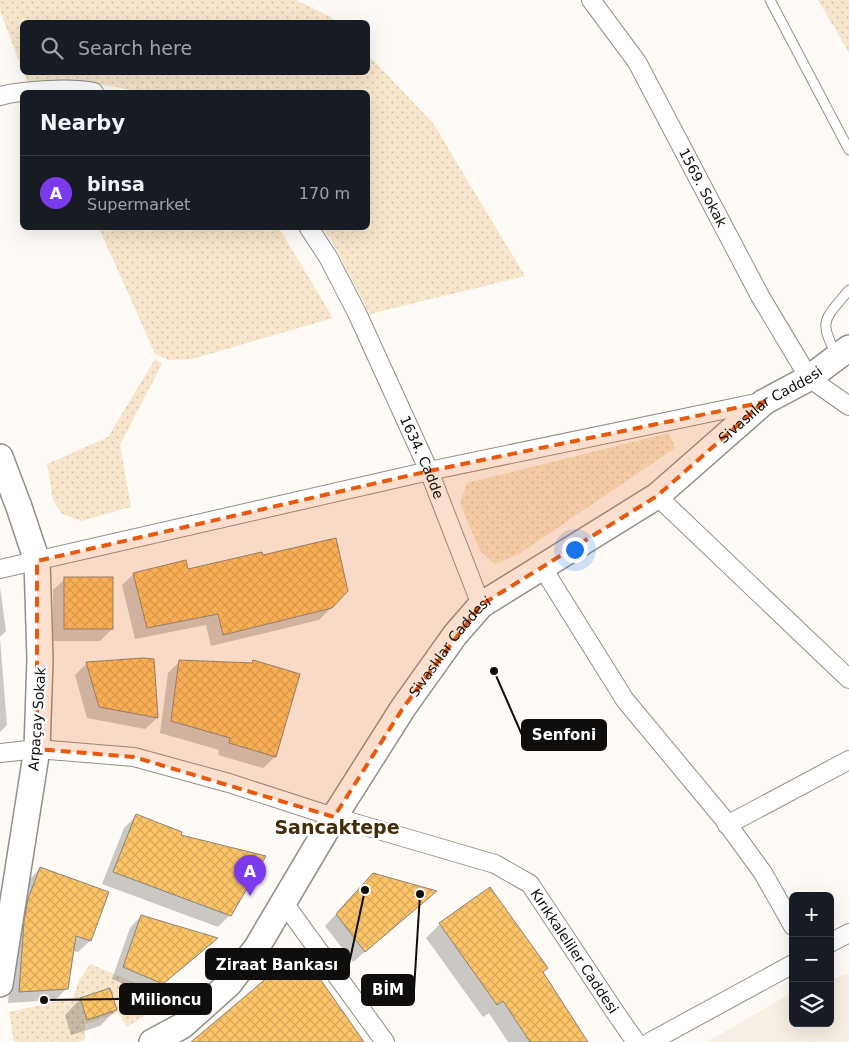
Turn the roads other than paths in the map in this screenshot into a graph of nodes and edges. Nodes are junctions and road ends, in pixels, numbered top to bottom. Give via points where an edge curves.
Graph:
1 (591, 0) edge
2 (770, 0) edge
3 (59, 90) edge
4 (86, 90) edge
5 (20, 92) edge
6 (0, 96) edge
7 (849, 150) edge
8 (310, 230) edge
9 (849, 290) edge
10 (843, 352) edge
11 (809, 378) junction
12 (764, 402) junction
13 (849, 406) edge
14 (0, 457) edge
15 (428, 470) junction
16 (657, 496) junction
17 (38, 561) junction
18 (542, 567) junction
19 (0, 568) edge
20 (482, 605) junction
21 (849, 679) edge
22 (38, 749) junction
23 (0, 752) edge
24 (849, 760) edge
25 (334, 818) junction
26 (727, 824) junction
27 (284, 903) junction
28 (789, 919) edge
29 (849, 933) edge
30 (834, 941) edge
31 (789, 966) edge
32 (0, 984) edge
33 (152, 1042) edge
34 (385, 1042) edge
35 (636, 1042) edge
36 (650, 1042) edge

1 - 11 street, 1569. Sokak via 637,62 760,296
2 - 7 lane
3 - 4 street
5 - 6 street
8 - 15 street, 1634. Cadde via 328,256 357,313
9 - 10 lane via 825,324 826,336
10 - 11 main road, Sivaslılar Caddesi
11 - 12 main road, Sivaslılar Caddesi
11 - 13 street
12 - 15 street
12 - 16 main road, Sivaslılar Caddesi
14 - 17 main road, Arpaçay Sokak
15 - 17 street
15 - 20 street, 1634. Cadde
16 - 18 main road, Sivaslılar Caddesi
16 - 21 street
17 - 19 street
17 - 22 main road, Arpaçay Sokak
18 - 20 main road, Sivaslılar Caddesi
18 - 26 street via 625,700
20 - 25 main road, Sivaslılar Caddesi via 403,708
22 - 23 street, Kırıkkaleliler Caddesi
22 - 25 street, Kırıkkaleliler Caddesi via 134,757 229,782
22 - 32 main road, Arpaçay Sokak
24 - 26 street
25 - 27 main road, Sivaslılar Caddesi
25 - 35 street, Kırıkkaleliler Caddesi via 495,864 530,884
26 - 28 street via 762,873
27 - 33 main road, Sivaslılar Caddesi via 230,984 182,1026
27 - 34 street
29 - 30 street
31 - 36 street

